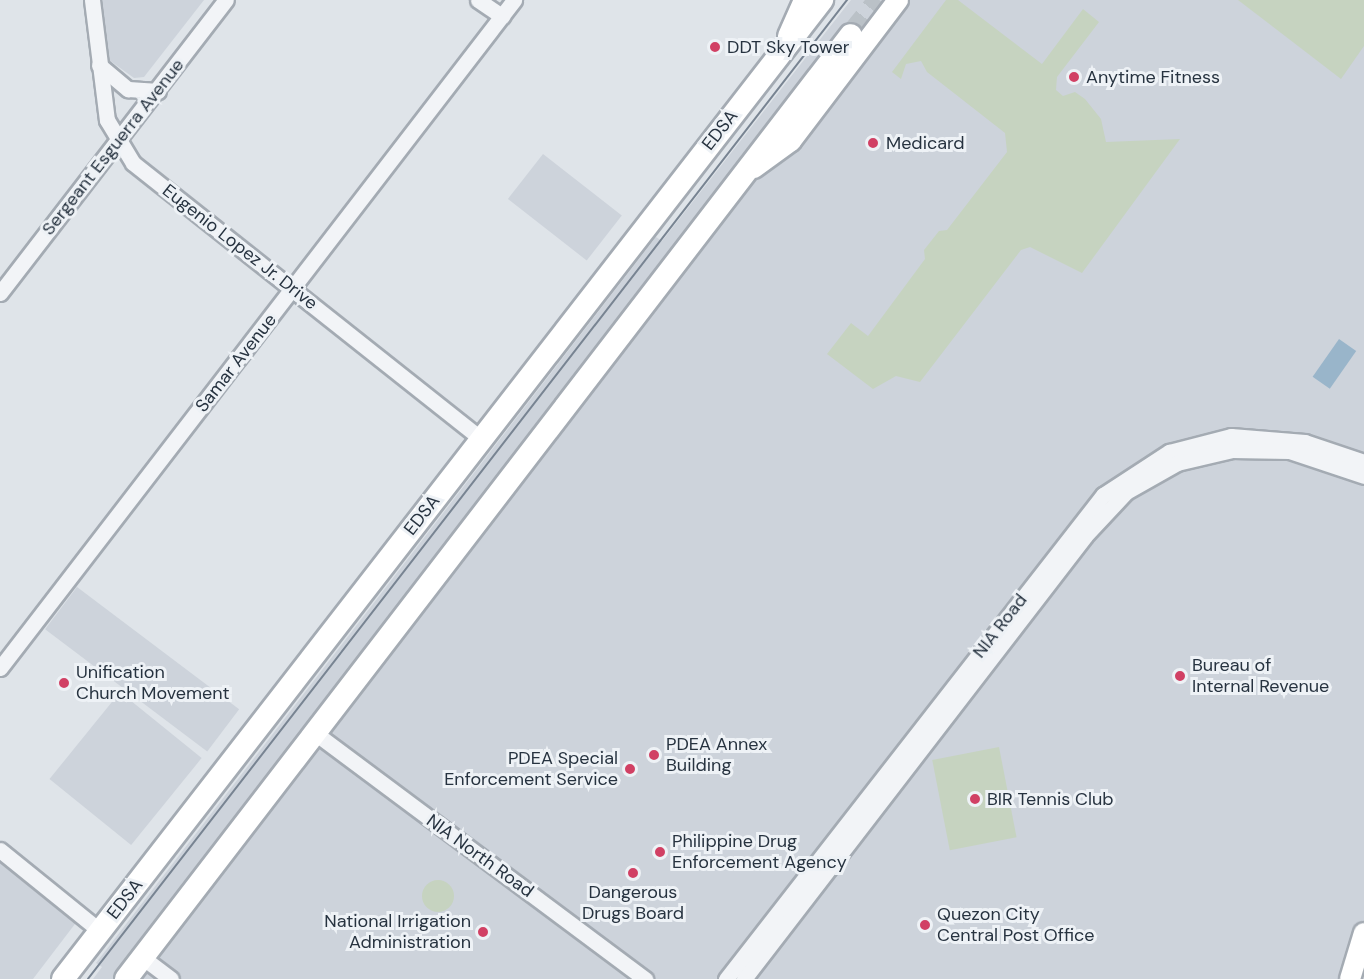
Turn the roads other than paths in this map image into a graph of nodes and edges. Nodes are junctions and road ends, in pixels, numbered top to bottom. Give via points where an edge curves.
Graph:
1 (92, 0) edge
2 (226, 0) edge
3 (478, 0) edge
4 (514, 0) edge
5 (898, 0) edge
6 (814, 2) edge
7 (502, 16) junction
8 (851, 35) tunnel mouth
9 (99, 65) junction
10 (158, 91) junction
11 (117, 142) junction
12 (753, 169) junction
13 (293, 288) junction
14 (0, 293) edge
15 (481, 439) junction
16 (1364, 462) edge
17 (1364, 476) edge
18 (0, 668) edge
19 (315, 733) junction
20 (0, 850) edge
21 (100, 931) junction
22 (1364, 933) edge
23 (142, 957) junction
24 (63, 979) edge
25 (126, 979) edge
26 (171, 979) edge
27 (645, 979) edge
28 (726, 979) edge
29 (744, 979) edge
30 (1350, 979) edge

1 - 9 street, Eugenio Lopez Jr. Drive
2 - 10 street, Sergeant Esguerra Avenue
3 - 7 street
4 - 7 street, Samar Avenue
5 - 12 main road via 791,141
6 - 15 highway, EDSA via 782,51
7 - 13 street, Samar Avenue
8 - 12 highway
9 - 10 street via 129,89
9 - 11 street, Eugenio Lopez Jr. Drive
10 - 11 street, Sergeant Esguerra Avenue
11 - 13 street, Eugenio Lopez Jr. Drive via 133,163
11 - 14 street, Sergeant Esguerra Avenue
12 - 19 highway
13 - 15 street, Eugenio Lopez Jr. Drive
13 - 18 street, Samar Avenue
15 - 21 highway, EDSA
16 - 28 street, NIA Road via 1305,442 1231,436 1169,452 1103,495
17 - 29 street, NIA Road via 1289,451 1232,450 1177,464 1126,492 1085,536
19 - 23 highway
19 - 27 street, NIA North Road
20 - 21 street
21 - 24 highway, EDSA
22 - 30 main road
23 - 25 highway
23 - 26 street

